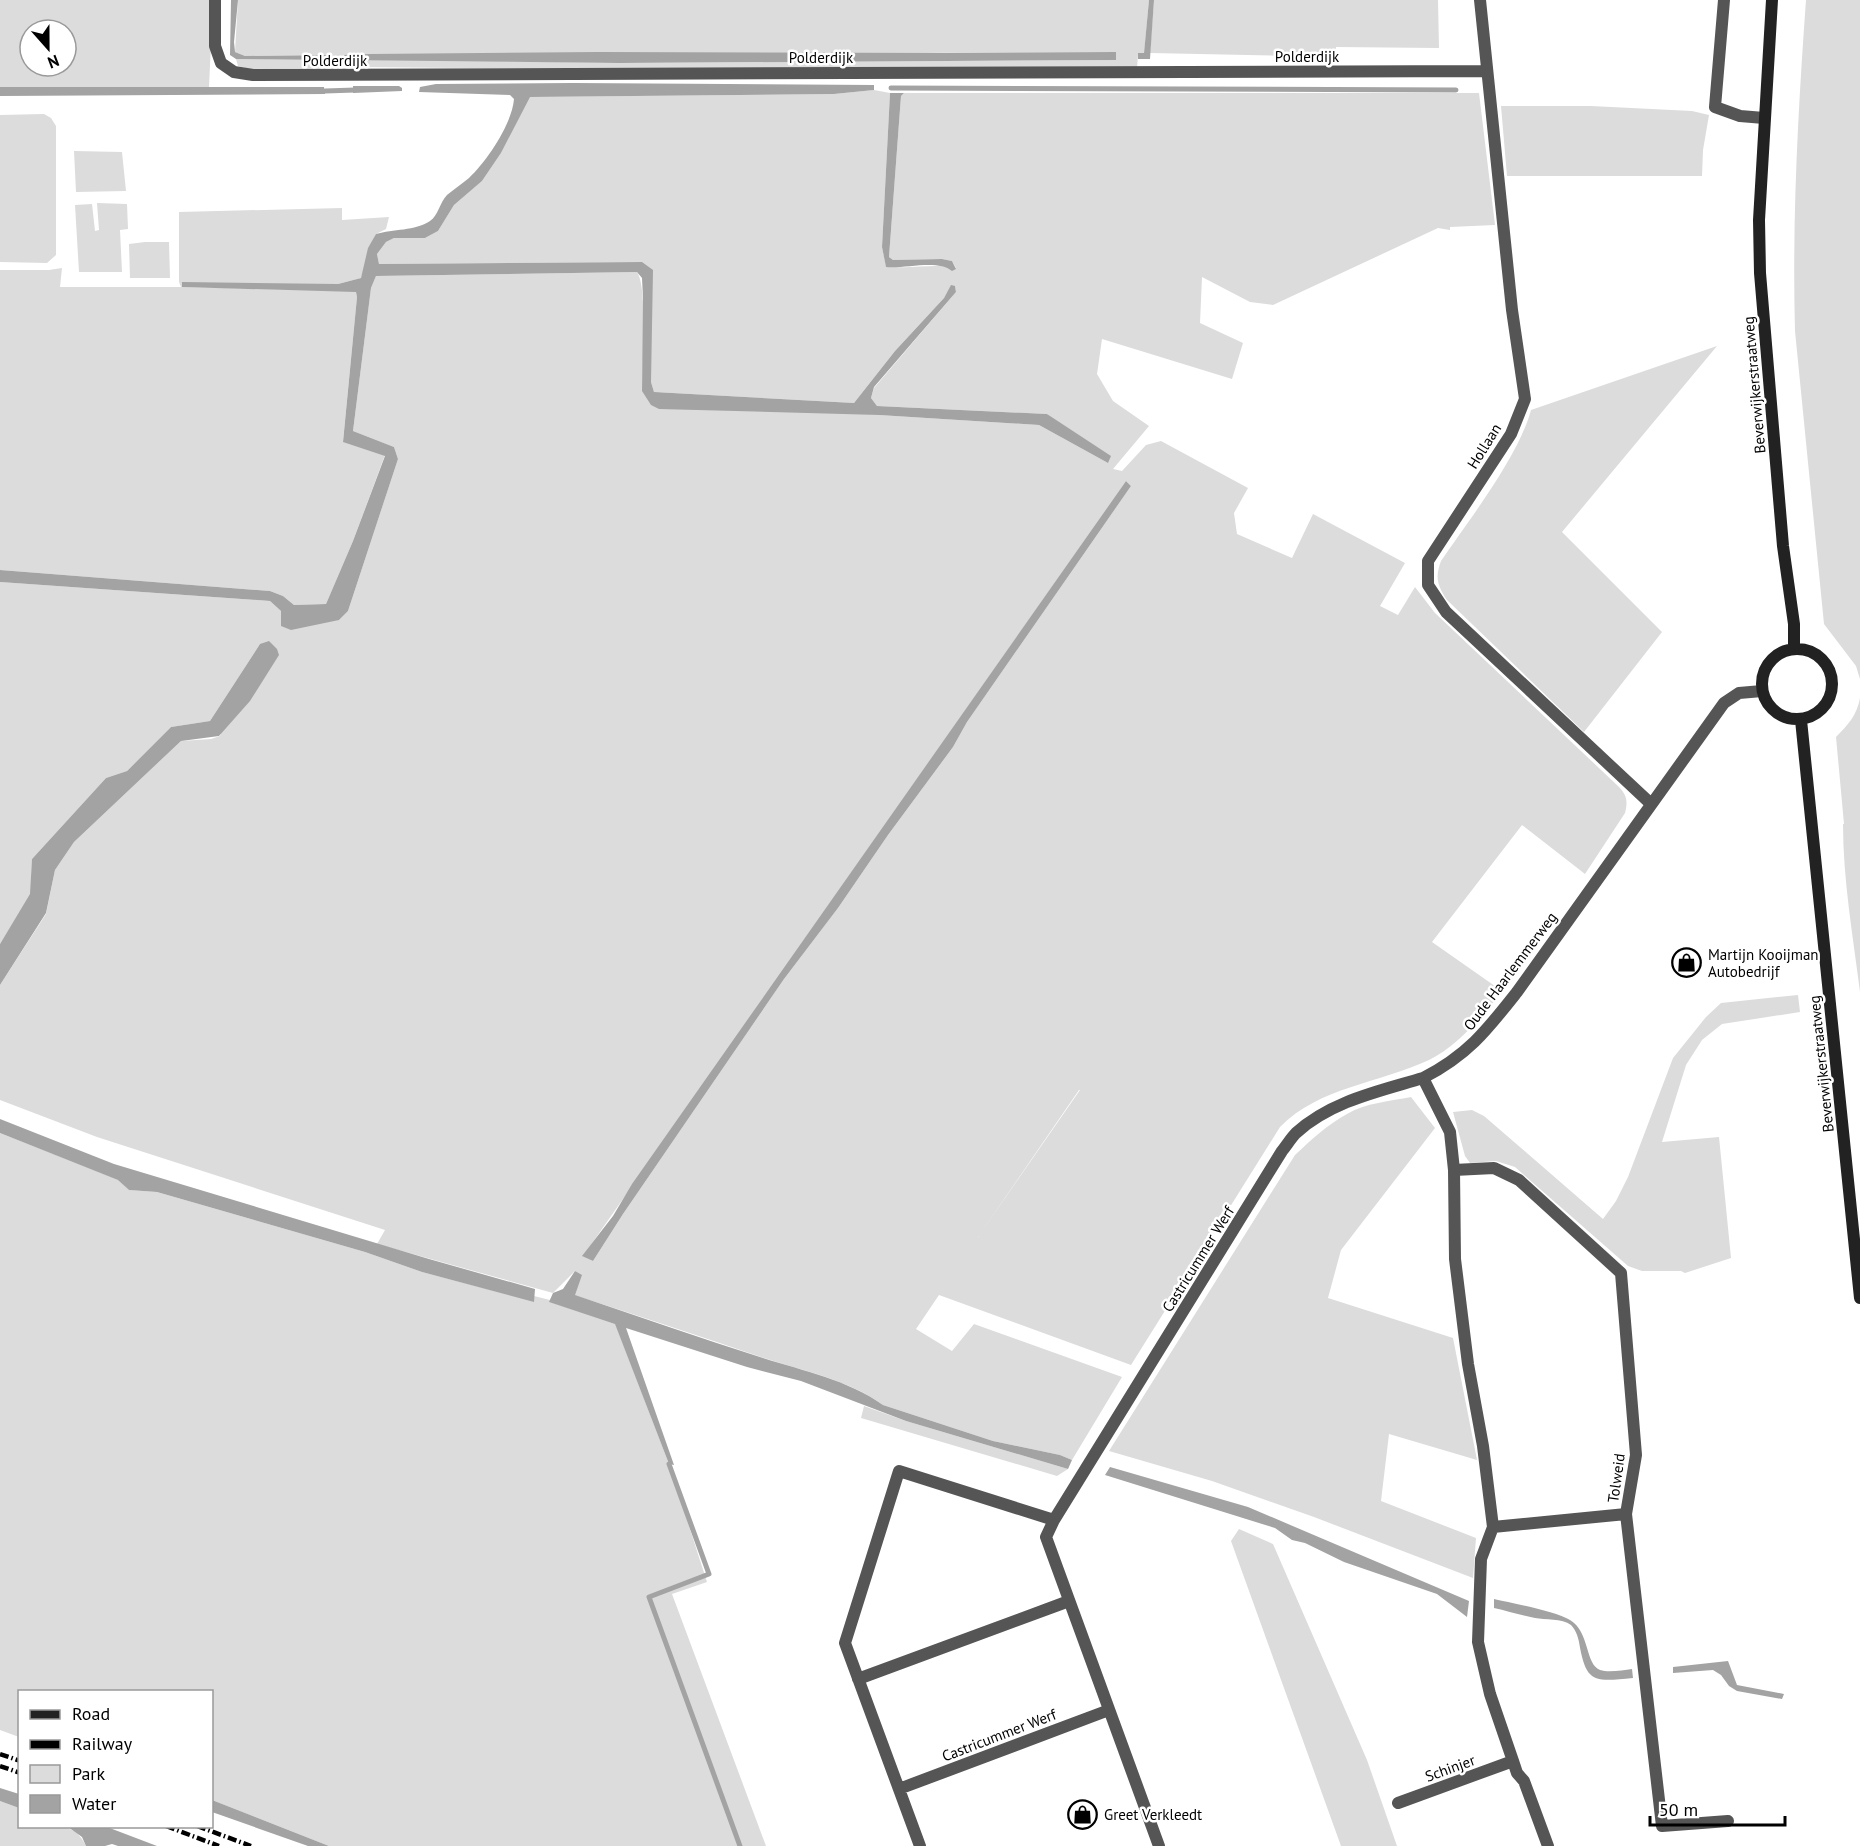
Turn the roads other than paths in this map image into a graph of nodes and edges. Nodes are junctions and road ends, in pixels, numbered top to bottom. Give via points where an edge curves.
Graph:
1 (215, 0) edge
2 (1480, 0) edge
3 (1724, 0) edge
4 (1772, 0) edge
5 (1487, 71) junction
6 (1764, 118) junction
7 (1794, 648) junction
8 (1762, 691) junction
9 (1801, 720) junction
10 (1650, 803) junction
11 (1424, 1078) junction
12 (1454, 1170) junction
13 (1860, 1298) edge
14 (1626, 1514) junction
15 (1053, 1520) junction
16 (1493, 1527) junction
17 (1069, 1601) junction
18 (858, 1679) junction
19 (1109, 1710) junction
20 (1513, 1761) junction
21 (899, 1789) junction
22 (1398, 1803) dead end
23 (1728, 1821) dead end
24 (920, 1846) edge
25 (1159, 1846) edge
26 (1548, 1846) edge

1 - 5 street, Polderdijk via 215,46 221,63 234,72 253,75
2 - 5 street, Hollaan
3 - 6 street via 1715,106 1740,116
4 - 6 main road, Beverwijkerstraatweg
5 - 10 street, Hollaan via 1525,399 1511,434 1428,561 1428,585 1446,612
6 - 7 main road, Beverwijkerstraatweg via 1759,220 1762,300
7 - 8 main road via 1774,657 1767,665
7 - 9 main road via 1815,653 1824,660 1833,681 1828,702 1821,711
8 - 9 main road via 1774,712
8 - 10 street, Oude Haarlemmerweg via 1739,693 1724,703
9 - 13 main road, Beverwijkerstraatweg
10 - 11 street, Oude Haarlemmerweg via 1487,1030 1458,1058
11 - 12 street via 1450,1132
11 - 15 street, Castricummer Werf via 1361,1097 1325,1113 1296,1133
12 - 14 street, Tolweid via 1494,1168 1519,1180 1620,1272 1636,1455
12 - 16 street via 1455,1259
14 - 16 street
14 - 23 street, Tolweid via 1662,1827
15 - 17 street, Castricummer Werf via 1046,1537
15 - 18 street via 899,1471 845,1642
16 - 20 street via 1481,1559 1478,1642
17 - 18 street
17 - 19 street, Castricummer Werf
18 - 21 street
19 - 21 street, Castricummer Werf
19 - 25 street, Castricummer Werf
20 - 22 street, Schinjer
20 - 26 street
21 - 24 street

